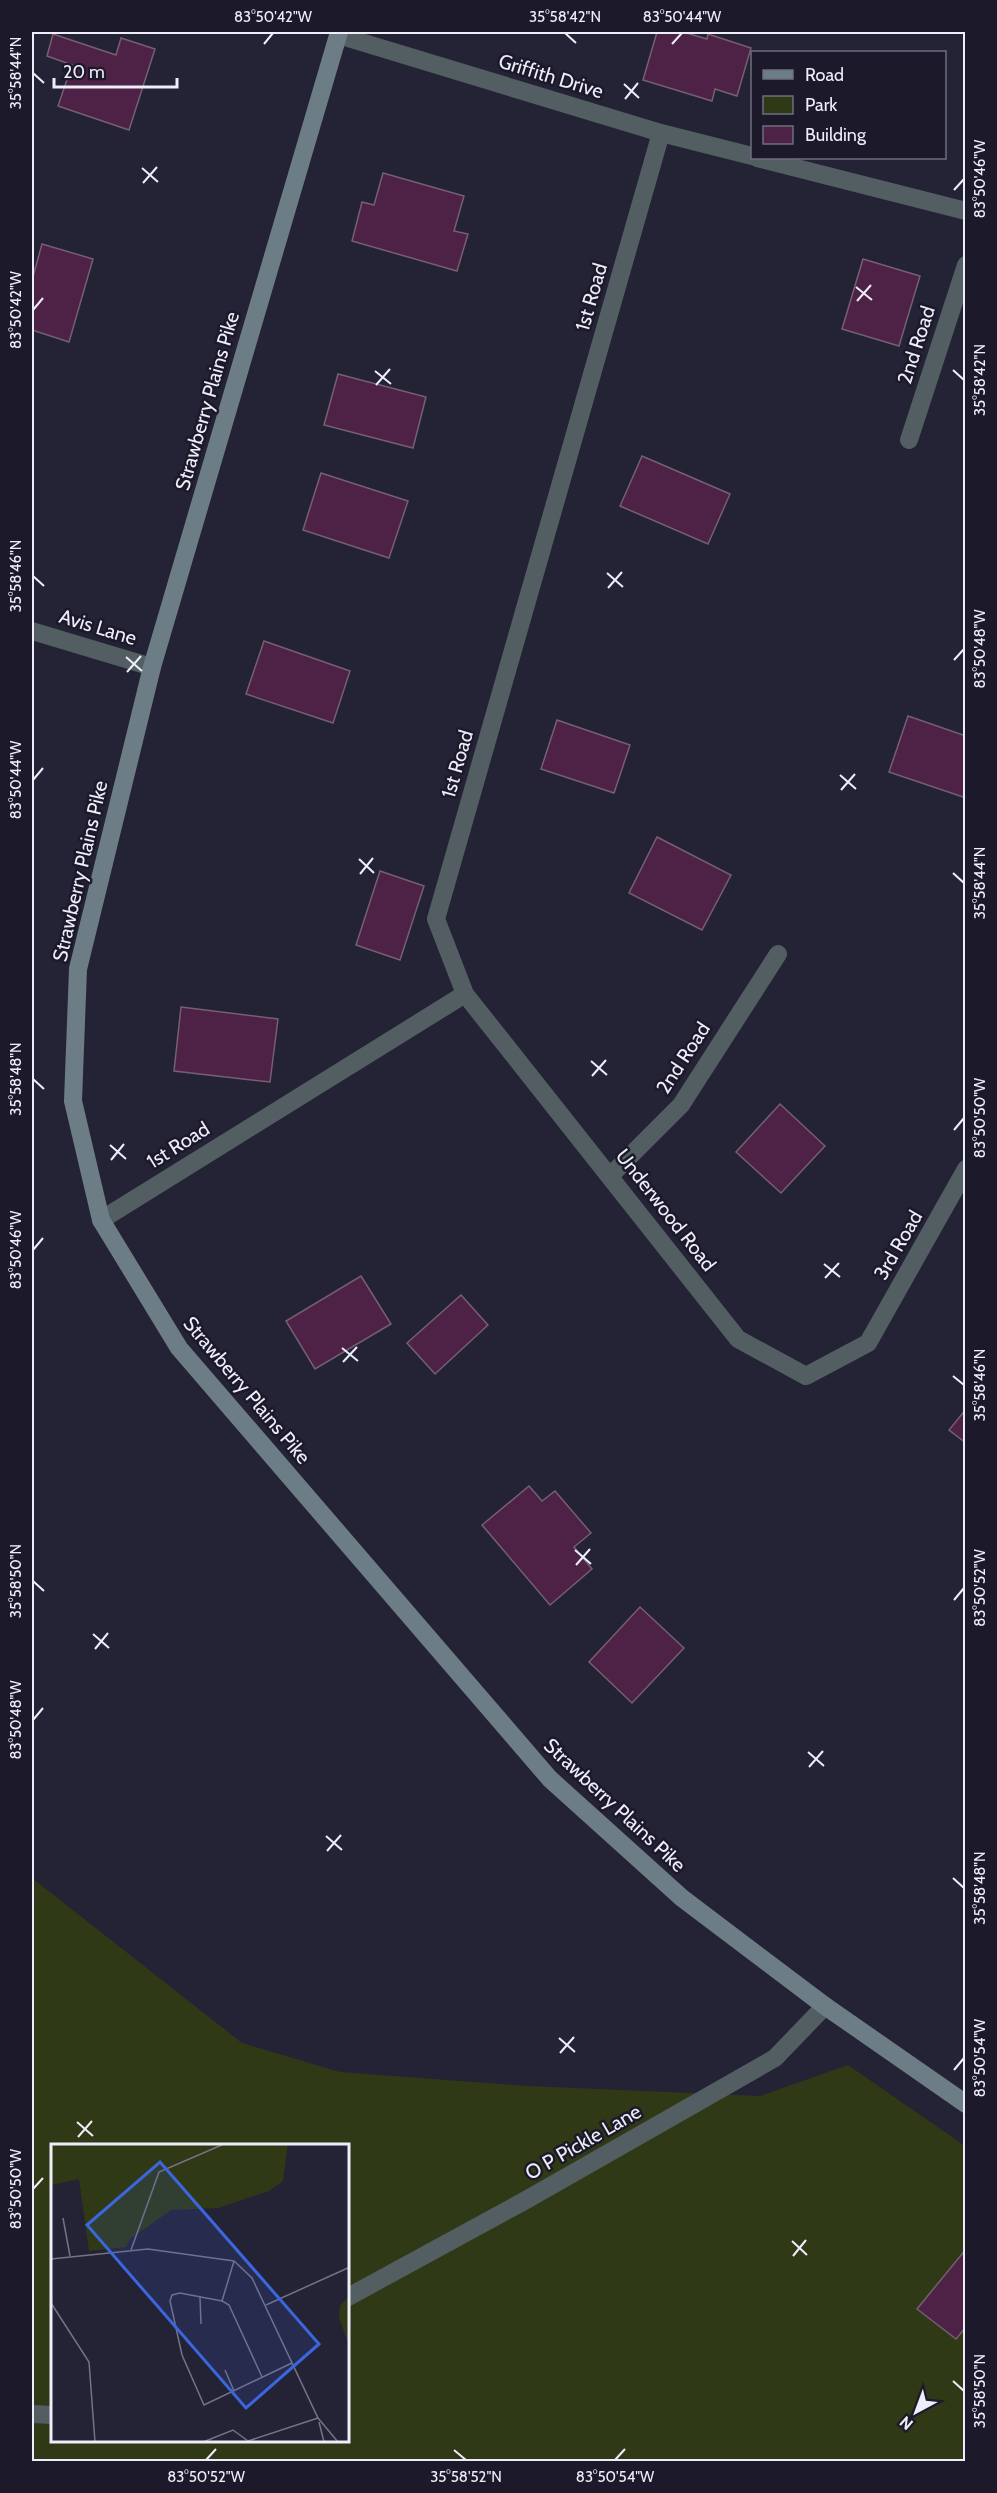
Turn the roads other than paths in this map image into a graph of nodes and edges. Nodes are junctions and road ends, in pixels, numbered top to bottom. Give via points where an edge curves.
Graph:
1 (338, 33) edge
2 (661, 133) junction
3 (751, 156) edge
4 (761, 159) edge
5 (966, 211) edge
6 (966, 265) edge
7 (909, 440) dead end
8 (32, 631) edge
9 (152, 667) junction
10 (778, 954) dead end
11 (465, 994) junction
12 (966, 1169) edge
13 (611, 1176) junction
14 (101, 1220) junction
15 (868, 1342) joint
16 (825, 2006) junction
17 (966, 2104) edge
18 (350, 2296) edge
19 (32, 2414) edge
20 (51, 2415) edge

1 - 2 street, Griffith Drive
1 - 9 street, Strawberry Plains Pike
2 - 3 street, Griffith Drive
2 - 11 street, 1st Road via 436,919
4 - 5 street
6 - 7 street, 2nd Road
8 - 9 street, Avis Lane
9 - 14 street, Strawberry Plains Pike via 78,969 73,1101
10 - 13 street, 2nd Road via 681,1105
11 - 13 street, Underwood Road
11 - 14 street, 1st Road
12 - 15 street, 3rd Road
13 - 15 street, Underwood Road via 738,1339 806,1376
14 - 16 street, Strawberry Plains Pike via 179,1348 550,1779 682,1898
16 - 17 street, Strawberry Plains Pike
16 - 18 street, O P Pickle Lane via 775,2058
19 - 20 street

